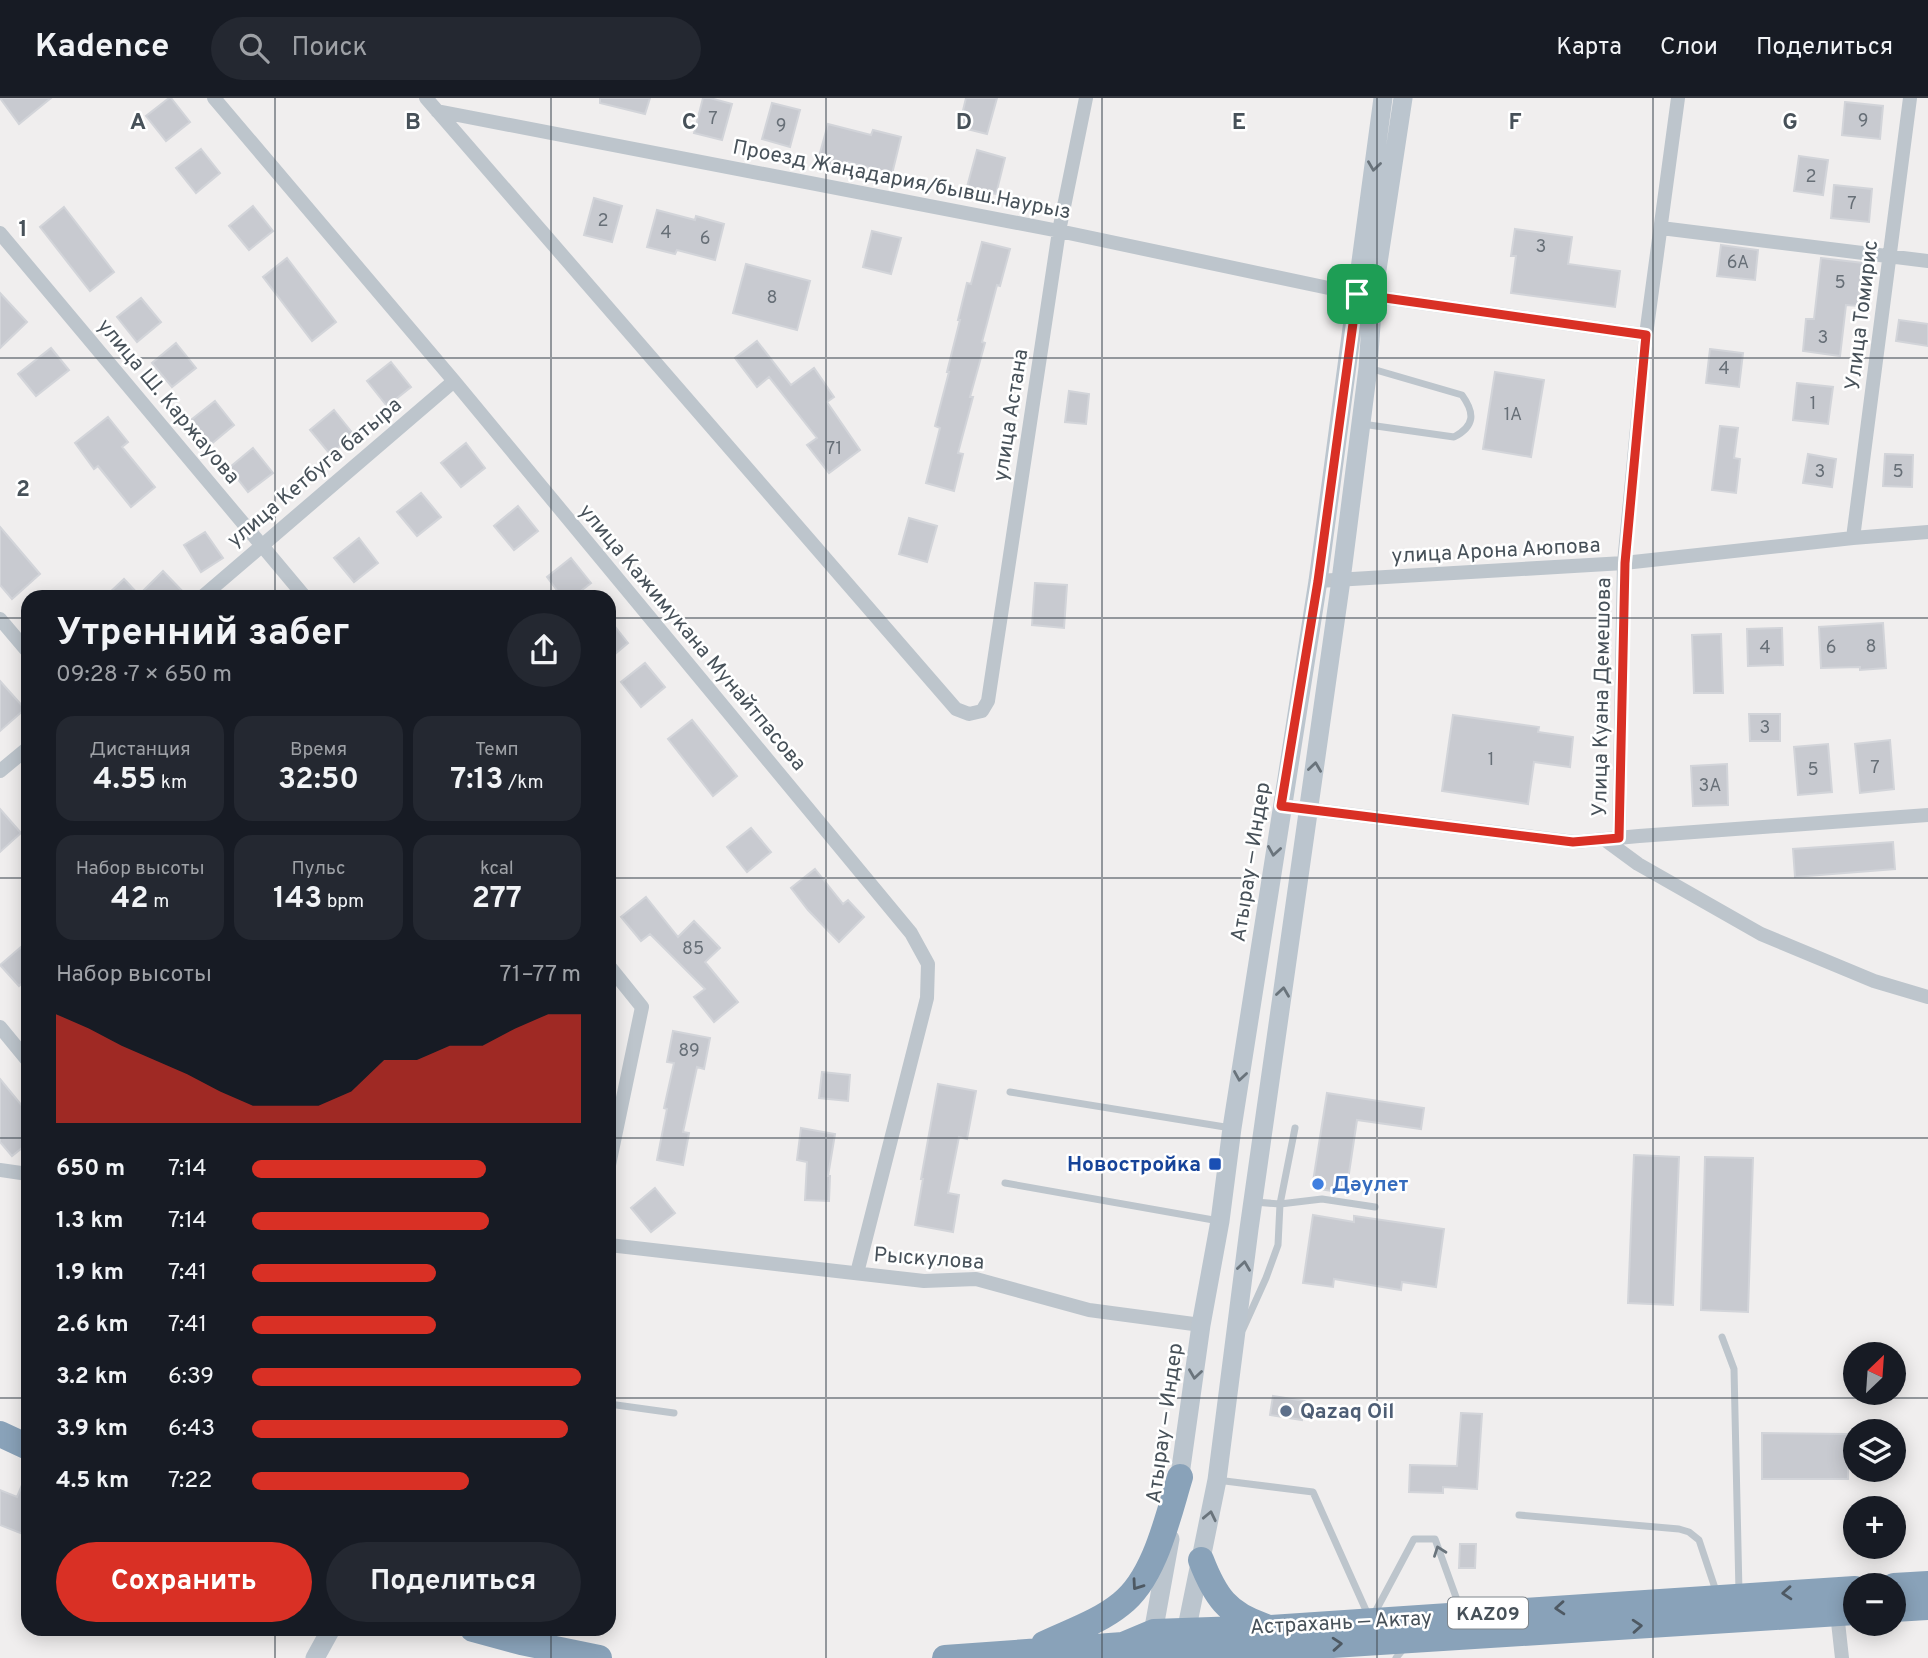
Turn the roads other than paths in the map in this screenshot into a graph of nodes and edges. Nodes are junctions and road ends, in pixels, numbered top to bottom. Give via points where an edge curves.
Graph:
1 (214, 98) edge
2 (426, 98) edge
3 (1086, 98) edge
4 (1383, 98) edge
5 (1403, 98) edge
6 (1678, 98) edge
7 (1910, 98) edge
8 (437, 111) junction
9 (1661, 228) junction
10 (1059, 231) junction
11 (0, 233) edge
12 (1890, 257) junction
13 (1928, 261) edge
14 (1365, 295) junction
15 (1646, 335) junction
16 (1368, 368) junction
17 (454, 381) junction
18 (1361, 424) junction
19 (1928, 532) edge
20 (1853, 538) junction
21 (262, 544) junction
22 (1625, 563) junction
23 (1341, 580) junction
24 (1318, 581) junction
25 (210, 590) edge
26 (299, 590) edge
27 (0, 619) edge
28 (21, 644) edge
29 (21, 754) edge
30 (0, 771) edge
31 (1281, 806) junction
32 (1310, 809) junction
33 (1928, 815) edge
34 (1619, 838) junction
35 (1604, 839) junction
36 (616, 975) edge
37 (1928, 997) edge
38 (0, 1027) edge
39 (21, 1052) edge
40 (1010, 1092) dead end
41 (1231, 1128) junction
42 (1295, 1128) dead end
43 (616, 1131) edge
44 (0, 1170) edge
45 (21, 1173) edge
46 (1005, 1183) dead end
47 (1253, 1202) junction
48 (1280, 1204) junction
49 (1375, 1207) dead end
50 (1220, 1221) junction
51 (616, 1246) edge
52 (857, 1273) junction
53 (1201, 1325) junction
54 (1722, 1337) dead end
55 (1235, 1348) junction
56 (616, 1405) edge
57 (674, 1413) dead end
58 (0, 1434) edge
59 (21, 1444) edge
60 (1180, 1477) junction
61 (1217, 1480) junction
62 (1519, 1516) dead end
63 (1201, 1560) junction
64 (1928, 1584) edge
65 (1906, 1585) edge
66 (1843, 1590) edge
67 (1729, 1597) junction
68 (1928, 1607) edge
69 (1906, 1608) edge
70 (1843, 1612) edge
71 (1463, 1615) junction
72 (1370, 1621) junction
73 (1269, 1628) junction
74 (327, 1636) edge
75 (498, 1636) edge
76 (1844, 1636) edge
77 (533, 1646) edge
78 (1151, 1647) edge
79 (1182, 1647) edge
80 (1404, 1648) edge
81 (1040, 1654) edge
82 (1228, 1655) edge
83 (315, 1658) edge
84 (599, 1658) edge
85 (945, 1658) edge
86 (1842, 1658) edge

1 - 17 street, улица Кажимукана Мунайтпасова
2 - 8 street
3 - 10 street, улица Астана
4 -> 14 main road, Атырау — Индер
5 - 14 main road, Атырау — Индер
6 - 9 street, Улица Куана Демешова
7 - 12 street, Улица Томирис
8 - 10 street, Проезд Жаңадария/бывш.Наурыз
8 - 10 street, улица Астана via 957,709 970,714 982,711 988,701
9 - 12 street
9 - 15 street, Улица Куана Демешова
10 - 14 street, Проезд Жаңадария/бывш.Наурыз
11 - 21 street, улица Ш. Каржауова
12 - 13 street
12 - 20 street, Улица Томирис
14 - 15 street, Проезд Жаңадария/бывш.Наурыз
14 - 16 main road, Атырау — Индер
14 - 24 main road, Атырау — Индер
15 - 22 street, Улица Куана Демешова
16 - 18 main road, Атырау — Индер
16 - 18 lane via 1462,395 1472,408 1471,419 1465,431 1454,437
17 - 21 street, улица Кетбуга батыра
17 - 52 street, улица Кажимукана Мунайтпасова via 911,933 928,964 927,998
18 - 23 main road, Атырау — Индер
19 - 20 street, улица Арона Аюпова
20 - 22 street, улица Арона Аюпова
21 - 25 street, улица Кетбуга батыра
21 - 26 street, улица Ш. Каржауова
22 - 23 street, улица Арона Аюпова
22 - 34 street, Улица Куана Демешова
23 - 24 street, улица Арона Аюпова
32 -> 23 main road, Атырау — Индер
24 - 31 main road, Атырау — Индер
27 - 28 street
29 - 30 street
31 - 32 street
31 -> 41 main road, Атырау — Индер
32 - 35 street via 1573,842
47 -> 32 main road, Атырау — Индер
33 - 34 street
34 - 35 street
35 - 37 street via 1637,864 1761,934 1874,981
36 - 43 street via 642,1007
38 - 39 street
40 - 41 lane
41 - 50 main road, Атырау — Индер
42 - 48 lane
44 - 45 street
46 - 50 lane
47 - 48 lane
55 -> 47 main road, Атырау — Индер
48 - 49 lane via 1322,1199
48 - 55 lane via 1278,1245
50 - 53 main road, Атырау — Индер
51 - 52 street, Рыскулова
52 - 53 street, Рыскулова via 924,1281 976,1279 1089,1310
53 -> 60 main road, Атырау — Индер
54 - 67 lane via 1734,1369
55 - 61 main road, Атырау — Индер
56 - 57 lane
58 - 59 highway
60 - 78 main road, Атырау — Индер
60 -> 81 highway via 1160,1541 1136,1588 1122,1604
63 -> 61 main road, Атырау — Индер
61 - 72 lane via 1313,1492
62 - 67 lane via 1689,1532 1699,1540
63 - 73 highway via 1228,1607 1245,1620
63 - 79 main road, Атырау — Индер
64 - 65 highway
66 -> 67 highway, Астрахань — Актау / KAZ09
67 -> 71 highway, Астрахань — Актау / KAZ09
68 - 69 highway
80 -> 70 highway, Астрахань — Актау / KAZ09 via 1578,1630
71 - 72 highway, Астрахань — Актау / KAZ09
71 -> 72 lane via 1435,1539 1414,1539
72 - 73 highway, Астрахань — Актау / KAZ09
73 - 79 highway, Астрахань — Актау / KAZ09
74 - 83 main road
75 - 77 highway
76 - 86 street
77 - 84 highway
78 - 79 highway, Астрахань — Актау / KAZ09
78 - 81 highway, Астрахань — Актау / KAZ09 via 1123,1645
79 - 82 highway, Астрахань — Актау / KAZ09
82 -> 80 highway, Астрахань — Актау / KAZ09
81 - 85 highway, Астрахань — Актау / KAZ09

